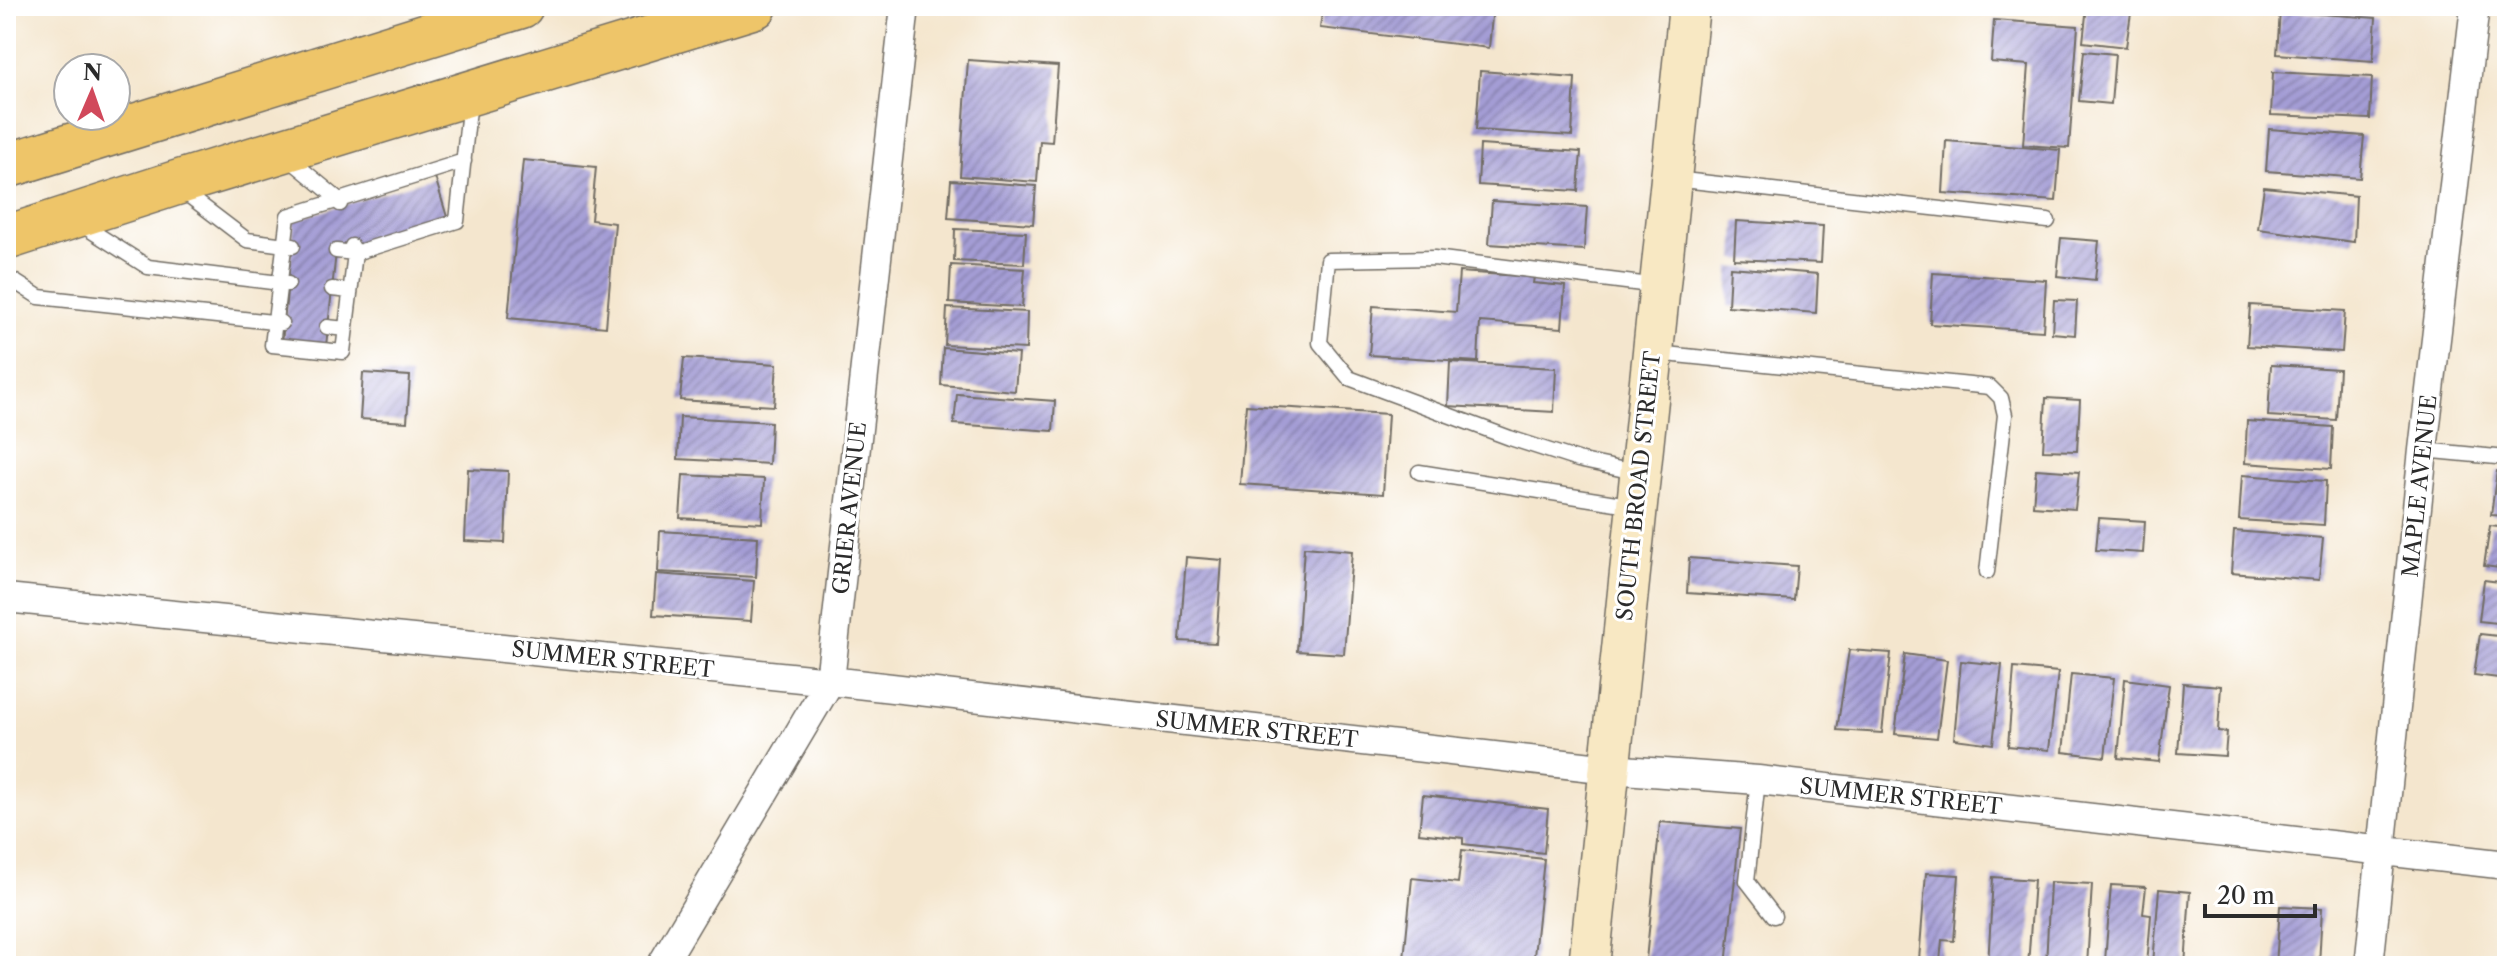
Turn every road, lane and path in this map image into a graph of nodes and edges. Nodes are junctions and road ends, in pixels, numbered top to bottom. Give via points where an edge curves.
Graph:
1 (521, 6) edge
2 (755, 6) edge
3 (905, 6) edge
4 (1689, 6) edge
5 (2475, 6) edge
6 (471, 94) junction
7 (280, 152) junction
8 (464, 161) junction
9 (6, 166) edge
10 (1670, 179) junction
11 (173, 184) junction
12 (339, 202) junction
13 (69, 217) junction
14 (2048, 221) dead end
15 (6, 238) edge
16 (289, 246) junction
17 (353, 250) junction
18 (336, 251) dead end
19 (6, 276) edge
20 (284, 283) junction
21 (1658, 286) junction
22 (332, 289) dead end
23 (350, 291) junction
24 (280, 322) junction
25 (327, 327) dead end
26 (346, 329) junction
27 (1652, 352) junction
28 (2423, 450) junction
29 (2507, 458) edge
30 (1419, 472) dead end
31 (1638, 490) junction
32 (1987, 572) dead end
33 (6, 598) edge
34 (830, 681) junction
35 (1610, 769) junction
36 (1758, 780) junction
37 (2380, 851) junction
38 (2507, 865) edge
39 (1774, 916) dead end
40 (661, 966) edge
41 (1589, 966) edge
42 (2369, 966) edge

1 - 9 highway
2 - 6 highway
3 - 34 street, GRIER AVENUE
4 - 10 street, SOUTH BROAD STREET
5 - 28 street, MAPLE AVENUE
6 - 7 highway
6 - 8 lane
7 - 11 highway
7 - 12 lane
8 - 12 lane
8 - 17 lane via 457,221
10 - 14 lane
10 - 21 street, SOUTH BROAD STREET
11 - 13 highway
11 - 16 lane via 247,240
12 - 16 lane via 288,216
13 - 15 highway
13 - 20 lane via 148,267
16 - 20 lane
17 - 18 lane
17 - 23 lane
19 - 24 lane via 39,297
20 - 24 lane
21 - 27 street, SOUTH BROAD STREET
21 - 31 lane via 1434,258 1328,260 1320,343 1349,378 1565,456
22 - 23 lane
23 - 26 lane
24 - 26 lane via 272,345 343,352
25 - 26 lane
27 - 31 street, SOUTH BROAD STREET
27 - 32 lane via 1990,387 2001,398 2005,415
28 - 29 lane
28 - 37 street, MAPLE AVENUE
30 - 31 lane
31 - 35 street, SOUTH BROAD STREET
33 - 34 street, SUMMER STREET
34 - 35 street, SUMMER STREET
34 - 40 street, GRIER AVENUE
35 - 36 street, SUMMER STREET
35 - 41 street, SOUTH BROAD STREET
36 - 37 street, SUMMER STREET
36 - 39 lane via 1747,881
37 - 38 street, SUMMER STREET
37 - 42 street, MAPLE AVENUE

